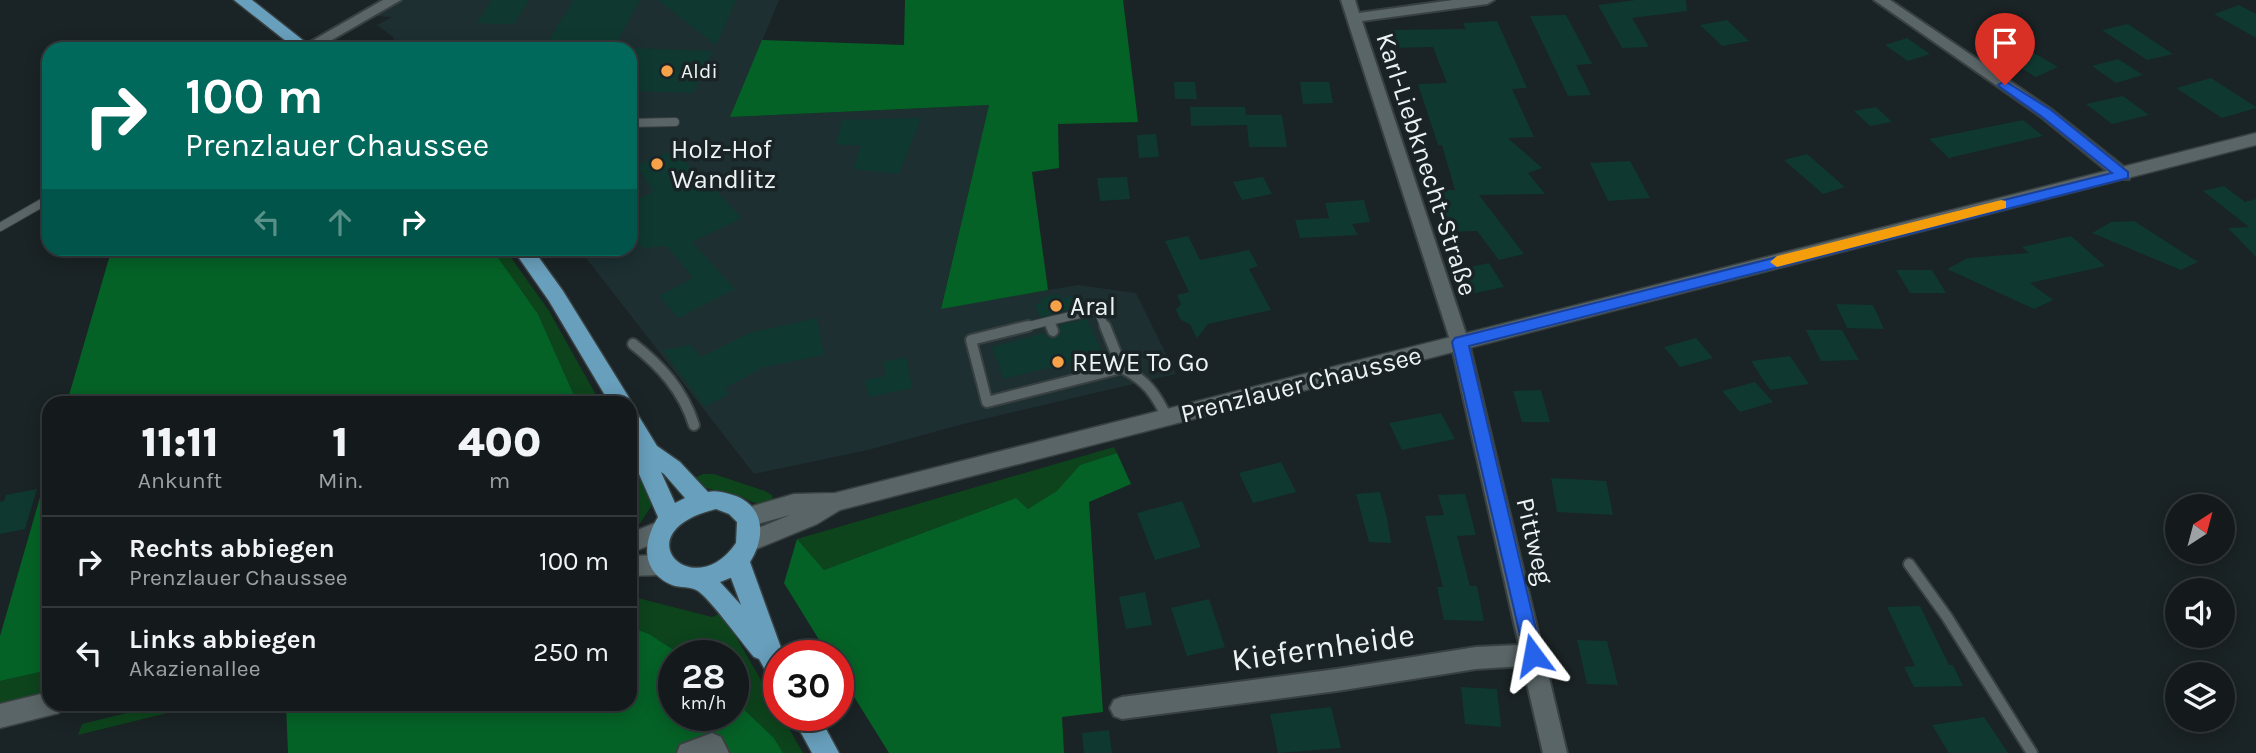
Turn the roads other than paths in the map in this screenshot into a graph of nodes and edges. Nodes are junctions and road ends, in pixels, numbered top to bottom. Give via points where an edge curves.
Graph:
1 (242, 0) edge
2 (394, 0) edge
3 (1348, 0) edge
4 (1487, 0) edge
5 (1881, 0) edge
6 (1354, 18) junction
7 (296, 42) edge
8 (318, 42) edge
9 (675, 122) dead end
10 (637, 123) edge
11 (2256, 139) edge
12 (2123, 175) junction
13 (42, 203) edge
14 (0, 227) edge
15 (528, 256) edge
16 (1460, 342) junction
17 (633, 344) dead end
18 (1122, 369) junction
19 (616, 396) edge
20 (1167, 418) junction
21 (694, 425) dead end
22 (637, 432) edge
23 (649, 452) junction
24 (702, 501) junction
25 (835, 502) junction
26 (747, 517) junction
27 (665, 524) junction
28 (637, 539) edge
29 (743, 551) junction
30 (1909, 564) dead end
31 (662, 565) junction
32 (637, 566) edge
33 (702, 578) junction
34 (768, 640) edge
35 (763, 650) edge
36 (1533, 655) junction
37 (42, 706) edge
38 (1122, 708) dead end
39 (0, 716) edge
40 (814, 731) edge
41 (714, 749) edge
42 (689, 753) edge
43 (827, 753) edge
44 (1555, 753) edge
45 (2032, 753) edge

1 - 7 main road
2 - 8 street
3 - 6 street, Karl-Liebknecht-Straße
4 - 6 street
5 - 12 street via 2046,113
6 - 16 street, Karl-Liebknecht-Straße
9 - 10 lane
11 - 12 main road, Prenzlauer Chaussee
12 - 16 main road, Prenzlauer Chaussee
13 - 14 lane
15 - 19 main road
16 - 20 main road, Prenzlauer Chaussee
16 - 36 street, Pittweg
17 - 21 lane via 658,363 689,404
18 - 18 lane via 1098,310 1051,326 971,340 987,402
18 - 20 lane via 1154,387
20 - 25 main road, Prenzlauer Chaussee
22 - 23 main road
23 - 24 main road
23 - 27 main road via 650,474
24 - 26 main road via 729,502
24 - 27 main road
25 - 26 main road, Prenzlauer Chaussee via 794,504
25 - 29 main road, Prenzlauer Chaussee
26 - 29 main road via 750,524
27 - 28 main road
27 - 31 main road via 656,543
29 - 33 main road via 715,574
29 - 34 main road
30 - 45 lane
31 - 32 main road
31 - 33 main road via 686,578
33 - 35 main road
36 - 38 street, Kiefernheide via 1476,658
36 - 44 street, Pittweg
37 - 39 main road
40 - 43 main road
41 - 42 street

